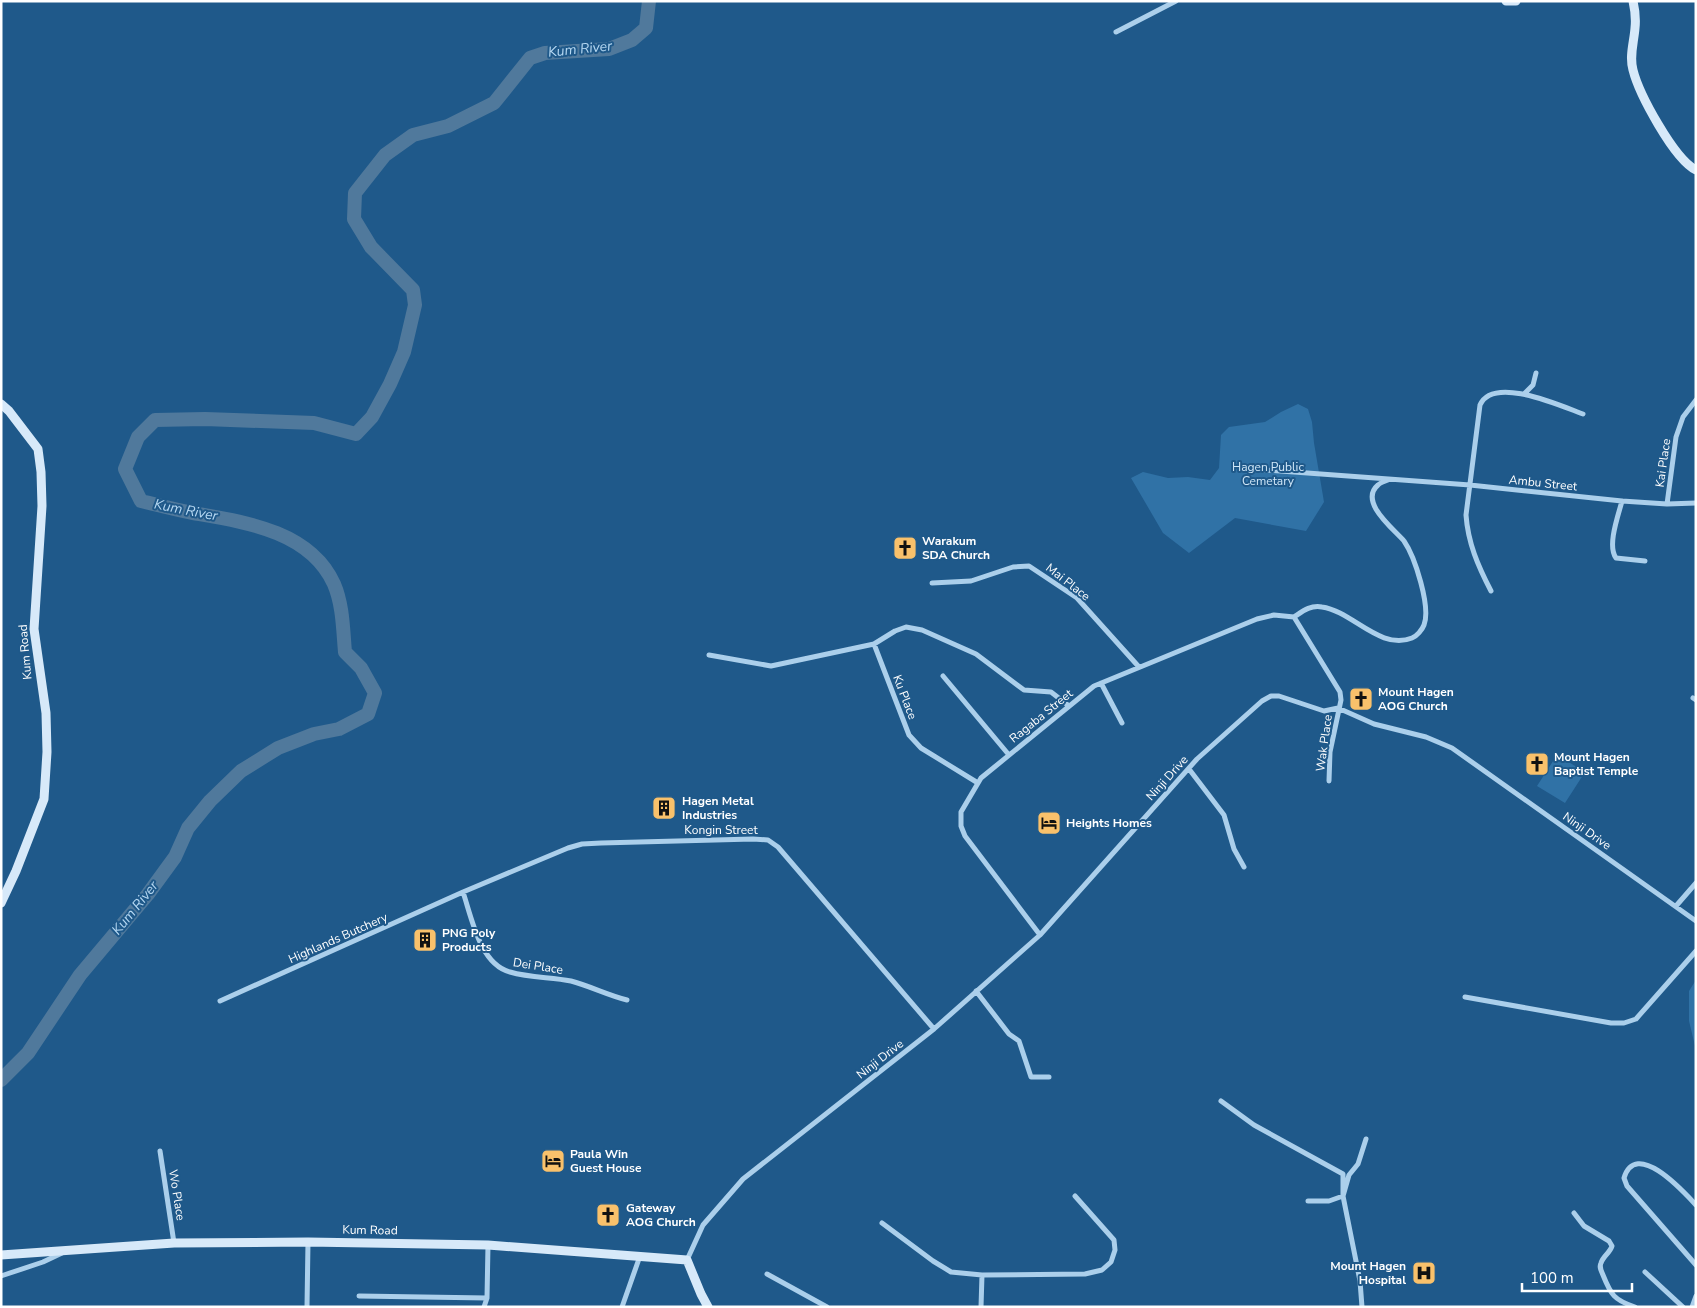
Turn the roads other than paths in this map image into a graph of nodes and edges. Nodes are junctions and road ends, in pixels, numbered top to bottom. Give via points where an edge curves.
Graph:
1 (1176, 1) edge
2 (1506, 1) edge
3 (1516, 1) edge
4 (1632, 1) edge
5 (1116, 32) dead end
6 (1696, 170) edge
7 (1536, 373) dead end
8 (1524, 394) junction
9 (1696, 400) edge
10 (1, 404) edge
11 (1583, 414) dead end
12 (1252, 468) dead end
13 (1388, 480) junction
14 (1470, 486) junction
15 (1622, 502) junction
16 (1696, 502) edge
17 (1667, 504) junction
18 (1645, 561) dead end
19 (932, 583) dead end
20 (1491, 591) dead end
21 (1294, 617) junction
22 (874, 644) junction
23 (709, 655) dead end
24 (1139, 668) junction
25 (943, 676) dead end
26 (1101, 683) junction
27 (1069, 706) junction
28 (1338, 708) junction
29 (1122, 723) dead end
30 (1010, 755) junction
31 (1189, 769) junction
32 (1329, 780) dead end
33 (978, 783) junction
34 (1244, 868) dead end
35 (1696, 883) edge
36 (463, 892) junction
37 (1, 903) edge
38 (1676, 906) junction
39 (1696, 920) edge
40 (1040, 935) junction
41 (1696, 951) edge
42 (976, 991) junction
43 (1465, 997) dead end
44 (626, 1000) dead end
45 (220, 1001) dead end
46 (934, 1029) junction
47 (1049, 1077) dead end
48 (1221, 1101) dead end
49 (1366, 1140) dead end
50 (160, 1151) dead end
51 (1075, 1196) dead end
52 (1343, 1196) junction
53 (1308, 1201) dead end
54 (1696, 1205) edge
55 (1574, 1213) dead end
56 (882, 1222) dead end
57 (174, 1242) junction
58 (308, 1242) junction
59 (488, 1245) junction
60 (69, 1249) junction
61 (1, 1255) edge
62 (640, 1255) junction
63 (688, 1260) junction
64 (1696, 1265) edge
65 (1645, 1272) dead end
66 (767, 1274) dead end
67 (982, 1275) junction
68 (1, 1276) edge
69 (359, 1296) dead end
70 (1696, 1296) edge
71 (487, 1298) junction
72 (307, 1307) edge
73 (484, 1307) edge
74 (622, 1307) edge
75 (708, 1307) edge
76 (827, 1307) edge
77 (981, 1307) edge
78 (1362, 1307) edge
79 (1635, 1307) edge
80 (1683, 1307) edge
81 (1692, 1307) edge

1 - 5 street
2 - 3 street
4 - 6 street via 1635,27 1632,70 1665,137
7 - 8 street via 1533,385
8 - 11 street
8 - 14 street via 1502,392 1483,398
9 - 17 street, Kai Place via 1683,417 1676,437
10 - 37 street, Kum Road via 38,449 42,516 34,629 46,713 47,752 44,799
12 - 13 street, Ambu Street
13 - 14 street, Ambu Street
13 - 21 street via 1373,492 1374,503 1410,554 1427,613 1424,626 1416,636 1403,642 1387,640 1321,606 1310,607
14 - 15 street, Ambu Street
14 - 20 street via 1467,533 1477,565
15 - 17 street, Ambu Street
15 - 18 street via 1612,553 1616,558
16 - 17 street, Ambu Street
19 - 24 street, Mai Place via 971,581 1013,567 1029,566 1077,598
21 - 24 street, Ragaba Street via 1274,615 1257,619
21 - 28 street, Wak Place via 1340,692
22 - 23 street via 771,666
22 - 27 street via 906,627 922,630 976,654 1024,690 1051,692
22 - 33 street, Ku Place via 909,735 921,748
24 - 26 street, Ragaba Street
25 - 30 street
26 - 27 street, Ragaba Street
26 - 29 street
27 - 30 street, Ragaba Street
28 - 31 street, Ninji Drive via 1324,711 1271,696
28 - 32 street, Wak Place
28 - 38 street, Ninji Drive via 1374,724 1426,737 1452,748
30 - 33 street, Ragaba Street
31 - 34 street via 1224,815 1234,849
31 - 40 street, Ninji Drive
33 - 40 street, Ragaba Street via 961,812 965,836
35 - 38 street
36 - 44 street, Dei Place via 483,948 498,968 572,982
36 - 45 street, Highlands Butchery
36 - 46 street, Kongin Street via 582,844 768,840 778,847
38 - 39 street, Ninji Drive
40 - 42 street, Ninji Drive
41 - 43 street via 1636,1020 1624,1024
42 - 46 street, Ninji Drive
42 - 47 street via 1009,1034 1019,1041 1031,1077
46 - 63 street, Ninji Drive via 743,1179 703,1225
48 - 52 street via 1254,1125 1343,1174
49 - 52 street via 1358,1164 1348,1175
50 - 57 street, Wo Place
51 - 67 street via 1114,1240 1111,1262 1102,1270 1085,1274
52 - 53 street
52 - 78 street
54 - 64 street via 1660,1171 1635,1164 1626,1170 1627,1186
55 - 79 street via 1584,1226 1612,1246 1600,1267 1609,1292 1619,1301
56 - 67 street via 951,1272
57 - 58 street, Kum Road
57 - 60 street, Kum Road
58 - 59 street, Kum Road
58 - 72 street
59 - 62 street, Kum Road
59 - 71 street
60 - 61 street, Kum Road
60 - 68 street
62 - 63 street, Kum Road
62 - 74 street
63 - 75 street
65 - 80 street
66 - 76 street
67 - 77 street
69 - 71 street
70 - 81 street
71 - 73 street

